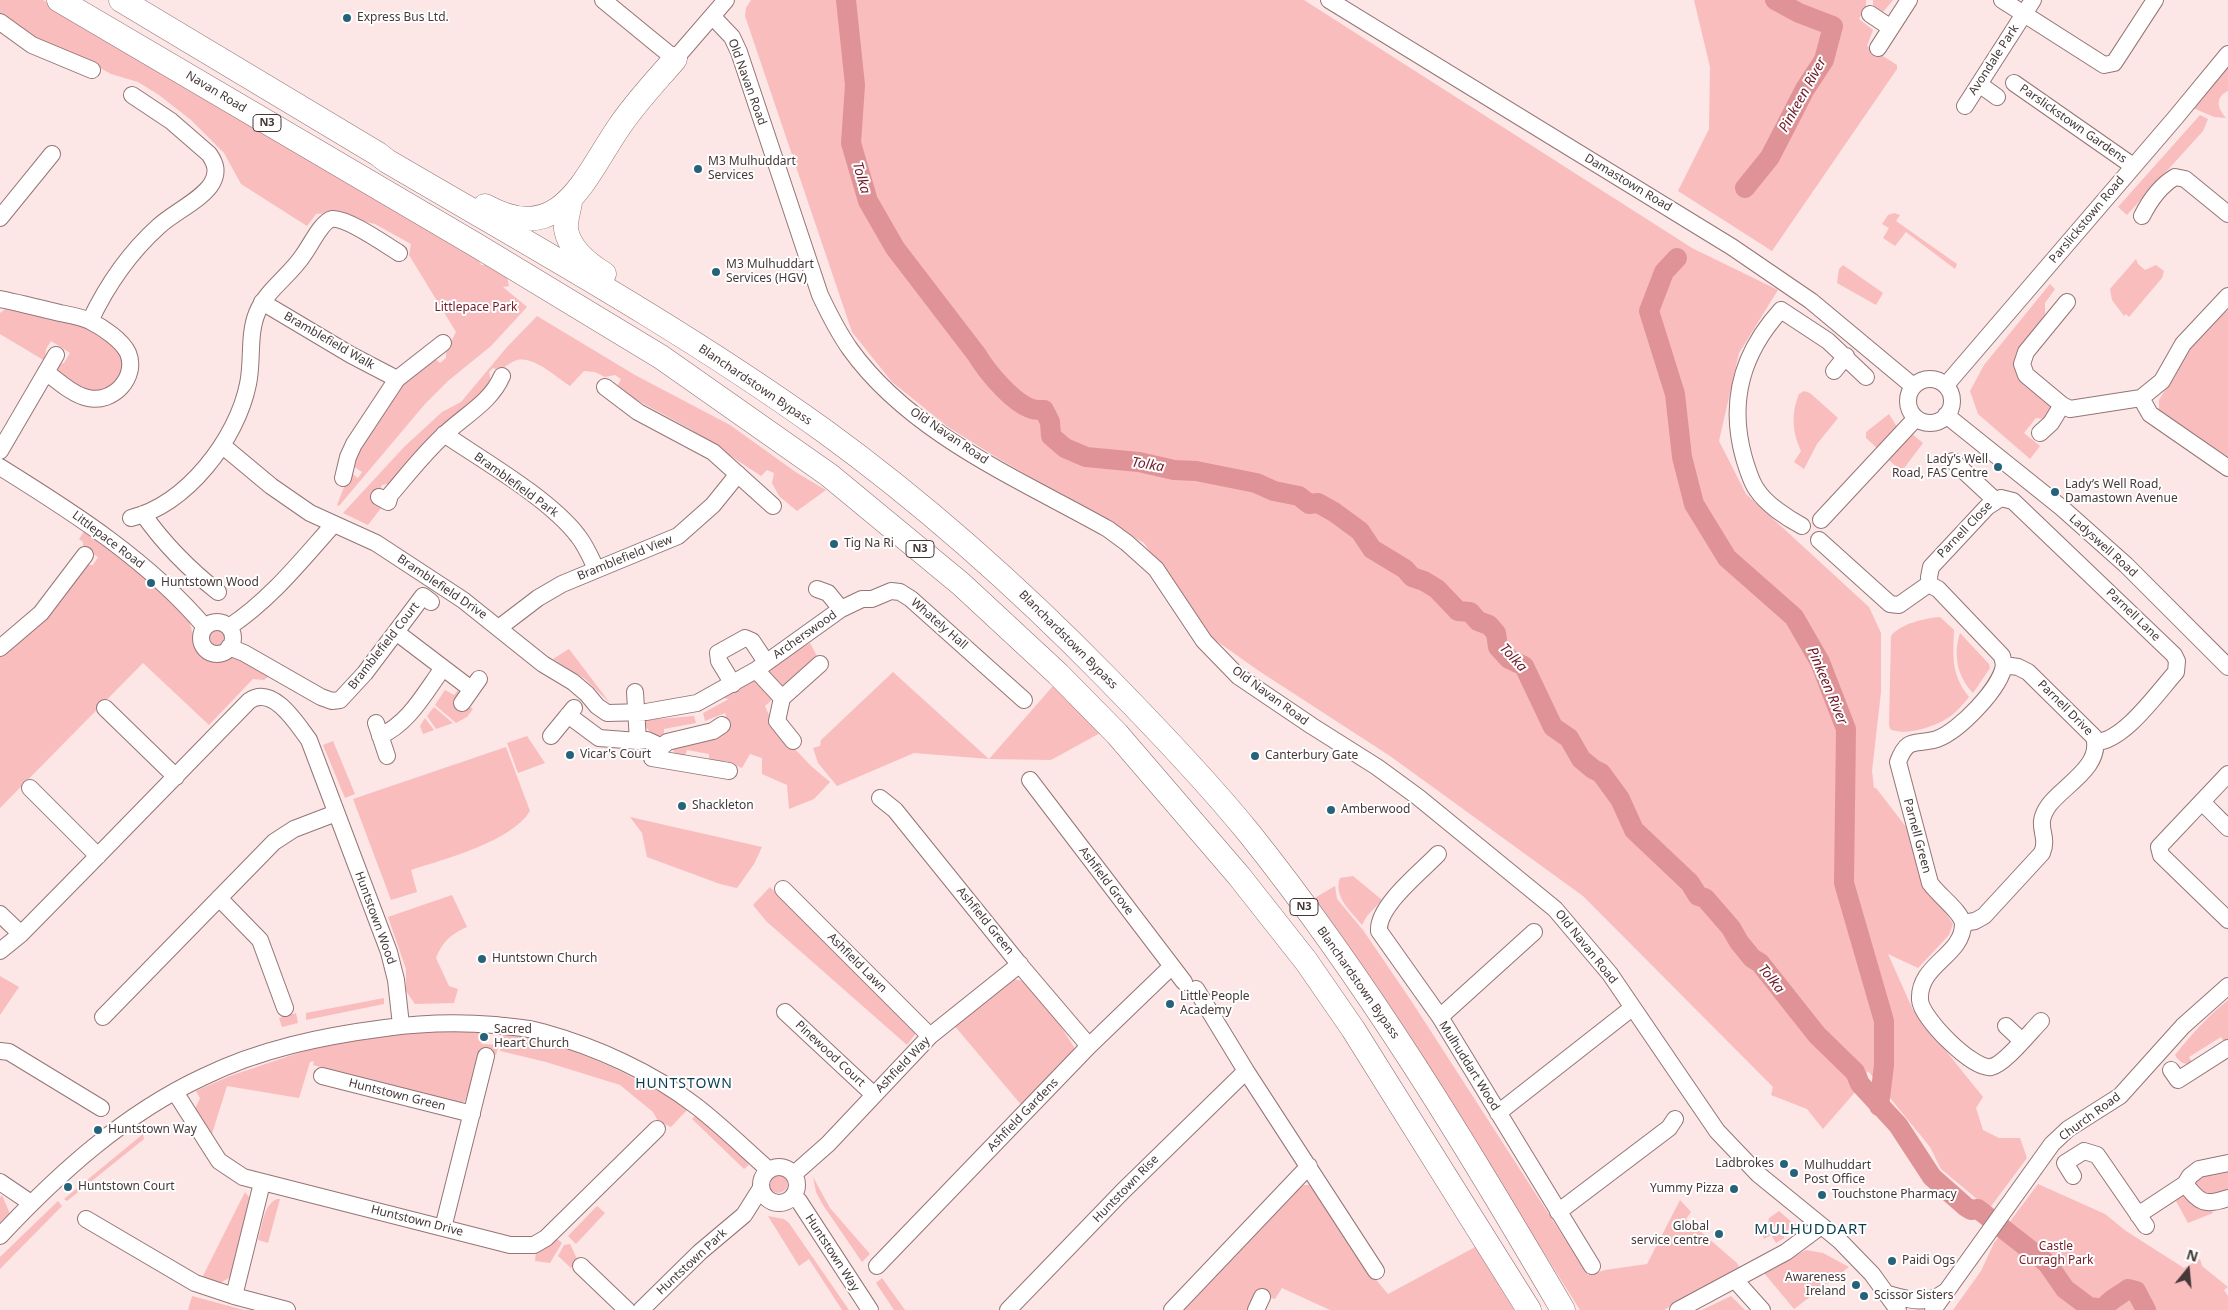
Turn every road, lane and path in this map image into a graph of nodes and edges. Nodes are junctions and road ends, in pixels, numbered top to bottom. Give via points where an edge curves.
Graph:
1 (59, 0) edge
2 (121, 0) edge
3 (603, 0) edge
4 (726, 0) edge
5 (1329, 0) edge
6 (1910, 0) edge
7 (2002, 0) edge
8 (2033, 0) edge
9 (2155, 0) edge
10 (1870, 14) dead end
11 (2024, 14) junction
12 (712, 16) junction
13 (0, 22) edge
14 (1891, 28) junction
15 (1878, 48) dead end
16 (2228, 54) edge
17 (675, 59) junction
18 (92, 70) dead end
19 (2014, 83) dead end
20 (1979, 84) junction
21 (132, 95) dead end
22 (1997, 97) dead end
23 (1965, 106) dead end
24 (52, 154) dead end
25 (386, 162) junction
26 (2133, 166) junction
27 (570, 202) junction
28 (2228, 214) edge
29 (2142, 216) dead end
30 (0, 218) edge
31 (399, 253) dead end
32 (2228, 296) edge
33 (0, 298) edge
34 (262, 302) junction
35 (2067, 302) dead end
36 (90, 321) junction
37 (443, 343) dead end
38 (56, 355) dead end
39 (1846, 356) junction
40 (1834, 371) dead end
41 (46, 372) junction
42 (502, 376) dead end
43 (1866, 377) dead end
44 (396, 379) junction
45 (1946, 385) junction
46 (605, 386) dead end
47 (1913, 386) junction
48 (2141, 398) junction
49 (2062, 405) junction
50 (1946, 416) junction
51 (1916, 418) junction
52 (2040, 433) dead end
53 (444, 434) junction
54 (223, 446) junction
55 (0, 450) edge
56 (1954, 461) dead end
57 (0, 467) edge
58 (2228, 468) edge
59 (348, 473) dead end
60 (738, 474) junction
61 (769, 495) dead end
62 (379, 497) dead end
63 (1995, 500) junction
64 (1821, 520) junction
65 (332, 525) junction
66 (1802, 526) junction
67 (1819, 540) junction
68 (85, 555) dead end
69 (979, 555) junction
70 (596, 570) junction
71 (1930, 585) junction
72 (817, 589) dead end
73 (218, 592) dead end
74 (431, 602) dead end
75 (841, 610) junction
76 (205, 627) junction
77 (500, 627) junction
78 (229, 628) junction
79 (396, 632) junction
80 (230, 647) junction
81 (0, 648) edge
82 (543, 664) joint
83 (820, 664) dead end
84 (2004, 665) junction
85 (761, 666) junction
86 (2228, 667) edge
87 (443, 668) junction
88 (733, 684) junction
89 (635, 692) dead end
90 (782, 698) junction
91 (1024, 700) dead end
92 (462, 703) dead end
93 (105, 708) dead end
94 (637, 712) junction
95 (722, 726) dead end
96 (551, 736) dead end
97 (793, 740) dead end
98 (638, 741) junction
99 (2096, 742) junction
100 (661, 755) junction
101 (387, 756) dead end
102 (729, 771) dead end
103 (2228, 774) edge
104 (176, 777) junction
105 (1030, 780) dead end
106 (30, 788) dead end
107 (880, 798) dead end
108 (2202, 802) junction
109 (336, 813) junction
110 (2228, 828) edge
111 (1438, 854) dead end
112 (98, 856) junction
113 (783, 889) dead end
114 (219, 898) junction
115 (0, 914) edge
116 (2228, 920) edge
117 (1963, 923) junction
118 (1534, 932) dead end
119 (21, 934) junction
120 (0, 951) edge
121 (1020, 964) junction
122 (1171, 967) junction
123 (2228, 986) edge
124 (284, 1008) dead end
125 (1632, 1008) junction
126 (785, 1012) dead end
127 (102, 1017) dead end
128 (1440, 1018) junction
129 (2041, 1021) dead end
130 (401, 1025) junction
131 (2006, 1026) dead end
132 (930, 1036) junction
133 (2022, 1041) junction
134 (1089, 1046) junction
135 (2228, 1048) edge
136 (0, 1051) edge
137 (486, 1056) dead end
138 (2171, 1070) dead end
139 (1246, 1071) junction
140 (322, 1076) dead end
141 (175, 1092) junction
142 (874, 1096) junction
143 (102, 1108) dead end
144 (1498, 1113) junction
145 (472, 1114) junction
146 (1675, 1119) dead end
147 (657, 1129) dead end
148 (2228, 1163) edge
149 (1309, 1166) junction
150 (769, 1170) junction
151 (794, 1174) junction
152 (2073, 1176) dead end
153 (0, 1182) edge
154 (262, 1183) junction
155 (2185, 1184) junction
156 (765, 1195) junction
157 (793, 1198) junction
158 (2228, 1198) edge
159 (31, 1203) junction
160 (1558, 1212) junction
161 (86, 1219) dead end
162 (1821, 1226) junction
163 (443, 1228) junction
164 (0, 1236) edge
165 (582, 1266) dead end
166 (878, 1266) dead end
167 (1592, 1266) dead end
168 (1376, 1271) dead end
169 (1735, 1280) junction
170 (1946, 1291) junction
171 (1888, 1294) junction
172 (234, 1296) junction
173 (1178, 1308) edge
174 (287, 1310) edge
175 (627, 1310) edge
176 (641, 1310) edge
177 (870, 1310) edge
178 (1008, 1310) edge
179 (1529, 1310) edge
180 (1563, 1310) edge
181 (1678, 1310) edge
182 (1762, 1310) edge
183 (1898, 1310) edge
184 (1932, 1310) edge
185 (1941, 1310) edge

1 - 179 highway, Navan Road / N3 via 661,357 830,474 961,584 1097,714 1221,854 1306,962 1353,1029
2 - 25 highway, N3 via 378,154
3 - 17 street
4 - 12 street
5 - 47 street, Damastown Road via 1732,247 1811,301
6 - 14 street
7 - 11 street, Avondale Park
8 - 11 street, Avondale Park
9 - 11 street, Avondale Park via 2114,62 2109,64 2101,64
10 - 14 street
11 - 20 street, Avondale Park
12 - 17 street
12 - 125 street, Old Navan Road via 732,37 738,52 820,295 838,331 871,375 894,398 972,454 1108,529 1127,543 1156,569 1204,641 1238,676 1400,783 1531,888 1555,909 1610,974
13 - 18 street via 32,45
14 - 15 street
16 - 26 street, Parslickstown Road
17 - 27 highway via 620,126
19 - 26 street, Parslickstown Gardens
20 - 22 street
20 - 23 street, Avondale Park
21 - 36 street via 171,121 209,154 216,170 212,183 202,194 138,245 116,275
24 - 30 street
25 - 27 highway via 438,180 492,210 512,216 543,218
25 - 69 highway, Blanchardstown Bypass / N3 via 546,253 721,361 823,430
26 - 45 street, Parslickstown Road
27 - 69 highway via 566,228 570,242 581,256 829,427 918,497
28 - 29 street via 2185,179 2175,177 2166,182
31 - 34 street via 344,221 333,219 326,222 301,259
32 - 48 street via 2183,344 2162,381
33 - 36 street
34 - 44 street, Bramblefield Walk
34 - 54 street via 253,325 251,363 243,404
35 - 49 street via 2026,352 2022,364 2026,375
36 - 41 street via 119,341 127,351 129,370 121,387 106,398 88,398
37 - 44 street
38 - 41 street
39 - 40 street
39 - 43 street
39 - 66 street via 1781,310 1756,343 1738,389 1739,434 1757,490 1786,517
41 - 55 street
42 - 53 street via 488,398
44 - 59 street via 348,457
45 - 47 street via 1929,378
45 - 50 street via 1952,400
46 - 60 street via 638,412 713,452
47 - 51 street via 1907,402
48 - 49 street via 2088,408 2070,409
48 - 58 street via 2150,414
49 - 52 street
50 - 51 street via 1932,423
50 - 86 street, Ladyswell Road via 2050,498 2126,565
51 - 64 street
53 - 62 street via 390,495 388,502
53 - 70 street, Bramblefield Park via 530,493 569,525 586,547
54 - 65 street, Bramblefield Drive via 291,501
54 - 73 street via 207,466 168,501 137,516
56 - 63 street, Parnell Close
57 - 76 street, Littlepace Road via 91,526 140,563
60 - 61 street
60 - 70 street, Bramblefield View via 713,506 678,536
63 - 71 street, Parnell Close via 1936,560 1929,573
63 - 99 street, Parnell Lane via 2006,498 2013,501 2177,661 2176,672 2125,728 2109,740
64 - 66 street via 1810,518
64 - 67 street via 1825,530
65 - 77 street, Bramblefield Drive via 349,529 383,547
65 - 78 street via 272,594
66 - 67 street via 1804,537 1811,541
67 - 71 street via 1890,604 1899,605
68 - 81 street via 41,613
69 - 180 highway, Blanchardstown Bypass / N3 via 1064,634 1150,721 1249,833 1386,1021 1490,1186
70 - 77 street, Bramblefield View via 548,592
71 - 84 street via 1938,589 2002,656
72 - 75 street, Archerswood via 828,593
74 - 79 street, Bramblefield Court via 422,596
75 - 85 street, Archerswood
75 - 91 street, Whately Hall via 862,599 872,599 891,591 900,592
76 - 78 street via 216,622
76 - 80 street via 201,638 207,650 220,653
77 - 82 street, Bramblefield Drive
78 - 80 street via 233,638
79 - 80 street, Bramblefield Court via 340,700 321,697
79 - 87 street
82 - 94 street, Archerswood via 573,682 602,711
83 - 90 street
84 - 99 street, Parnell Drive via 2028,672 2090,732
84 - 117 street, Parnell Green via 1996,686 1960,725 1937,739 1914,741 1905,746 1898,762 1930,883 1960,915
85 - 88 street, Archerswood
85 - 88 street, Archerswood via 752,641 745,638 718,653 719,661
85 - 90 street
87 - 92 street via 475,684
87 - 101 street via 406,720 393,730 378,730
88 - 94 street, Archerswood via 697,703
89 - 94 street
90 - 97 street via 777,721
93 - 104 street
94 - 98 street
95 - 100 street via 713,732 667,742
96 - 98 street via 571,712 599,738
98 - 100 street via 647,740
99 - 117 street, Parnell Drive via 2090,763 2042,815 2045,845 2042,853 1984,916
100 - 102 street
103 - 108 street
104 - 109 street, Huntstown Wood via 249,701 264,697 295,720 309,740
104 - 112 street, Huntstown Wood
105 - 122 street, Ashfield Grove
106 - 112 street
107 - 121 street, Ashfield Green via 895,810
108 - 110 street
108 - 116 street via 2161,842 2160,851
109 - 114 street via 287,832
109 - 130 street, Huntstown Wood via 389,952
111 - 128 street, Mulhuddart Wood via 1385,909 1379,931
112 - 119 street, Huntstown Wood
113 - 132 street, Ashfield Lawn
114 - 124 street via 260,940
114 - 127 street
115 - 119 street
117 - 133 street via 1960,940 1924,979 1920,1002 1929,1020 1980,1067 1992,1068 2002,1062
118 - 128 street
119 - 120 street, Huntstown Wood
121 - 132 street, Ashfield Way
121 - 134 street, Ashfield Green
122 - 134 street, Ashfield Gardens
122 - 139 street, Ashfield Grove via 1190,986
123 - 170 street, Church Road via 2188,1022 2120,1096 2068,1129 2052,1144
125 - 144 street
125 - 162 street, Old Navan Road via 1722,1137 1758,1174
126 - 142 street, Pinewood Court
128 - 144 street, Mulhuddart Wood
129 - 133 street
130 - 141 street via 313,1039 276,1049 210,1074
130 - 150 street via 456,1022 518,1027 541,1031 590,1048 645,1074 696,1106
131 - 133 street
132 - 142 street, Ashfield Way
134 - 166 street, Ashfield Gardens
135 - 138 street via 2178,1080
136 - 143 street via 10,1052
137 - 145 street
139 - 149 street
139 - 178 street, Huntstown Rise
140 - 145 street, Huntstown Green
141 - 154 street, Huntstown Drive via 219,1161 238,1174
141 - 159 street via 110,1134
142 - 151 street, Ashfield Way
144 - 160 street, Mulhuddart Wood
145 - 163 street
146 - 160 street via 1669,1128
147 - 163 street, Huntstown Drive via 556,1229 534,1245 510,1245
148 - 155 street via 2199,1169
149 - 168 street
149 - 173 street
150 - 151 street via 780,1167
150 - 156 street via 762,1178
151 - 157 street via 797,1189
152 - 155 street via 2065,1162 2084,1151 2093,1152 2142,1221
153 - 159 street
154 - 163 street, Huntstown Drive
154 - 172 street
155 - 158 street via 2205,1203
156 - 157 street via 782,1204
156 - 176 street, Huntstown Park via 688,1262
157 - 177 street, Huntstown Way via 799,1201
159 - 164 street
160 - 167 street, Mulhuddart Wood
161 - 172 street via 188,1280
162 - 169 street via 1786,1252
162 - 171 street, Old Navan Road via 1857,1258
165 - 175 street
169 - 181 street
169 - 182 street
170 - 171 street via 1918,1302
170 - 184 street, Church Road
170 - 185 street
171 - 183 street, Old Navan Road
172 - 174 street

